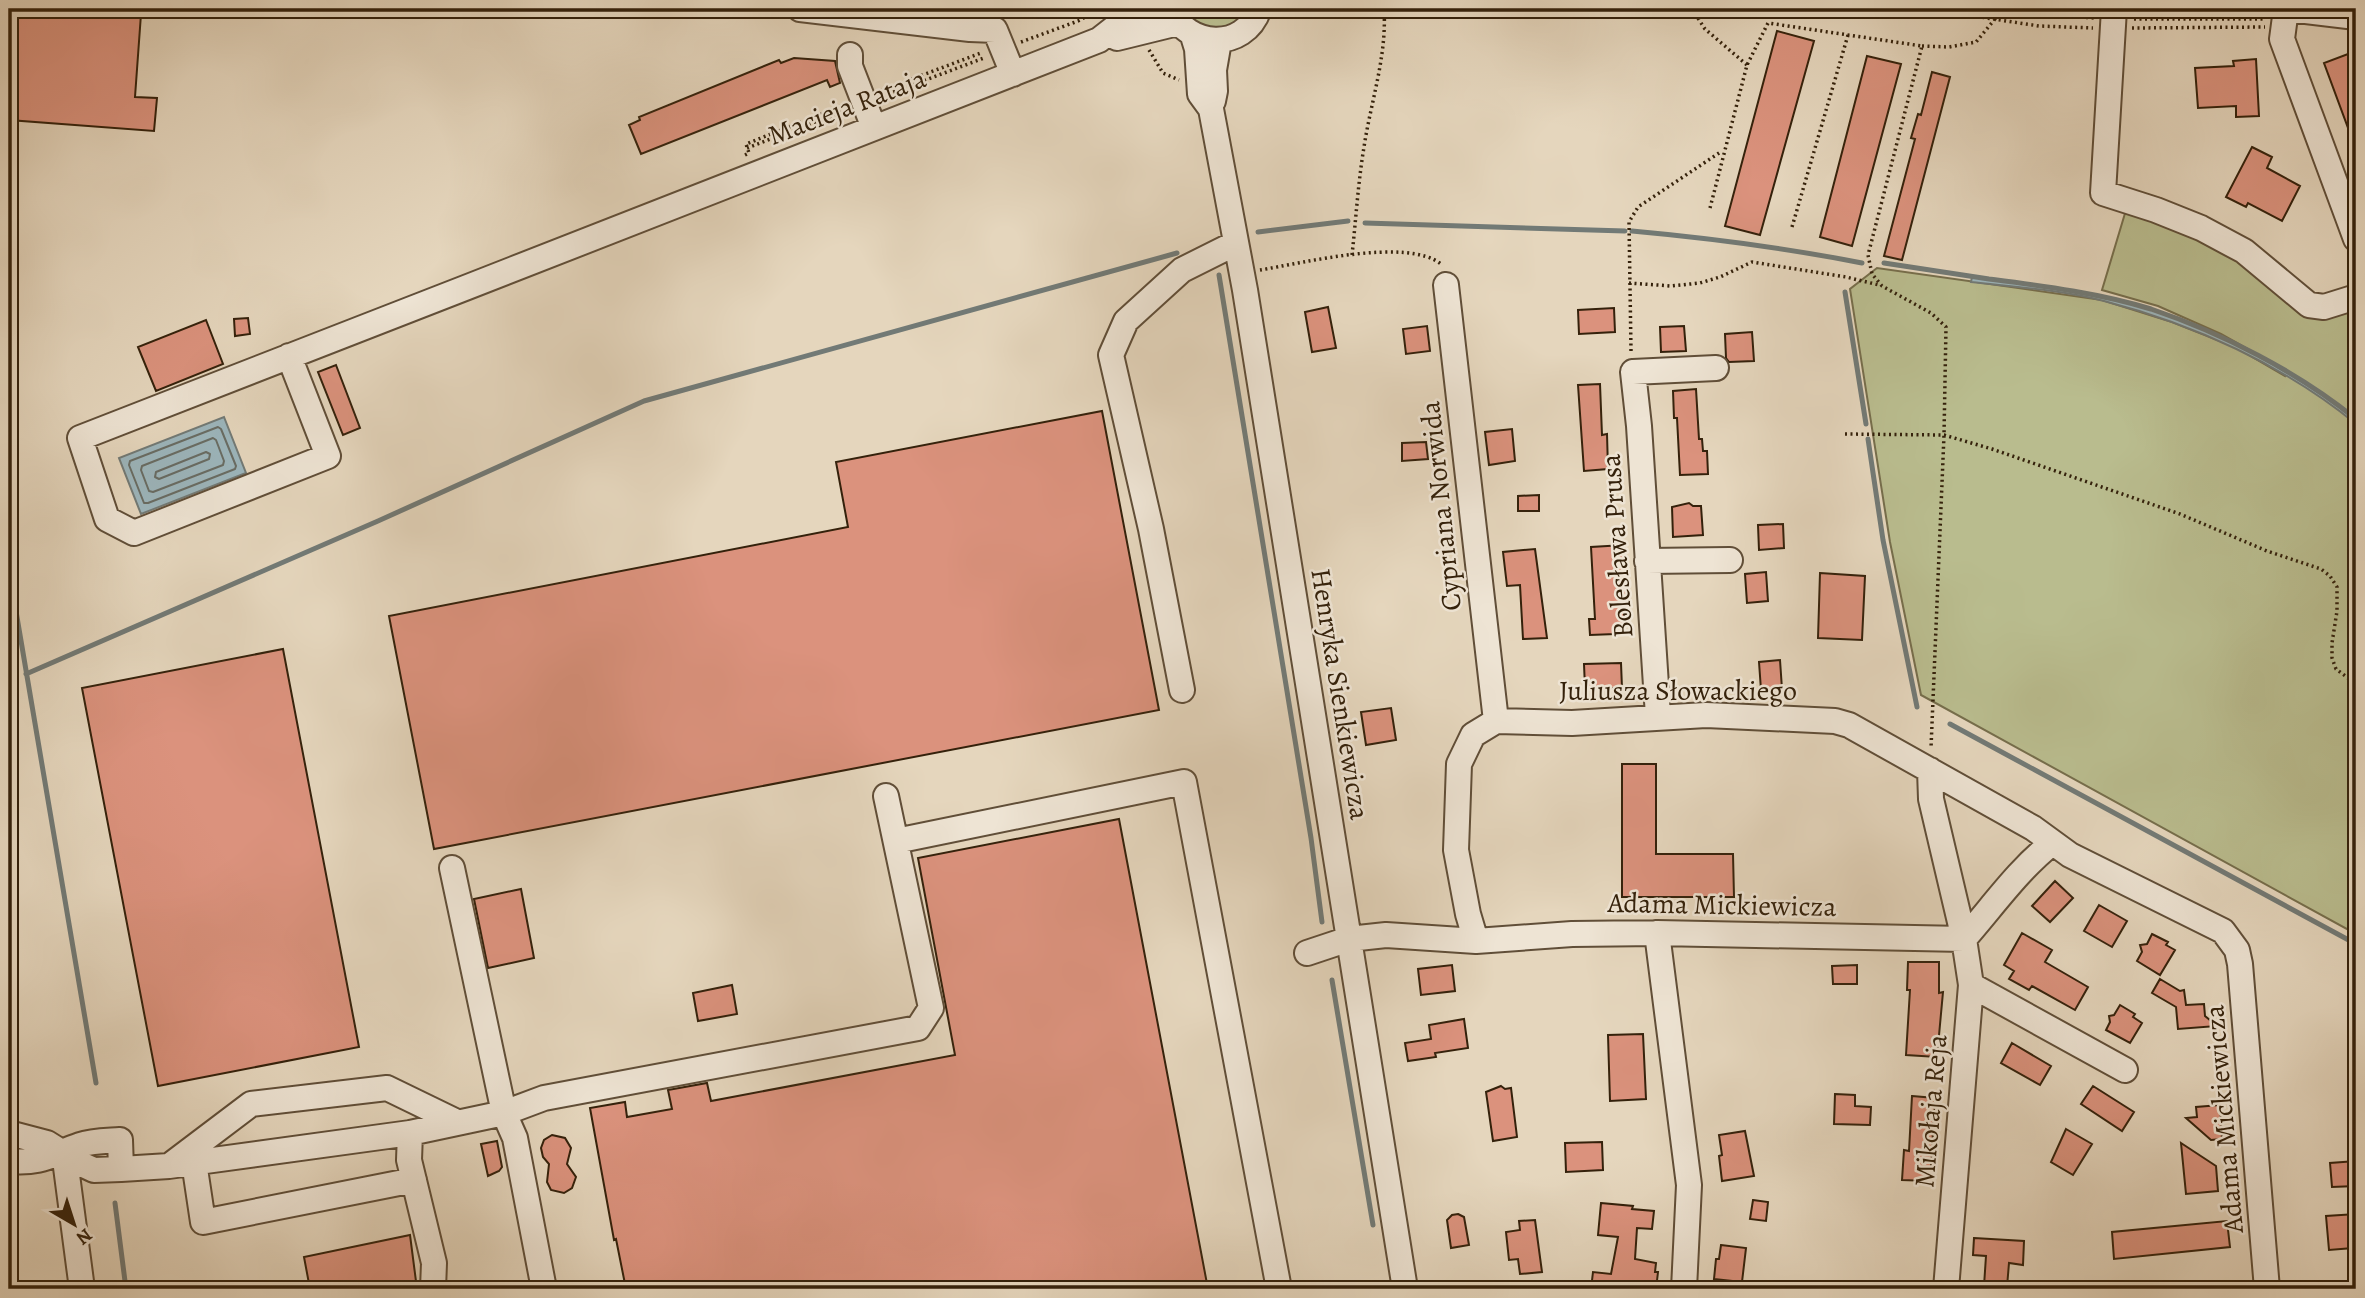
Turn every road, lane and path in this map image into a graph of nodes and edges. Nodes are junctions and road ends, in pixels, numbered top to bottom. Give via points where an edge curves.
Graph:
1 (800, 9) edge
2 (1100, 9) edge
3 (1151, 9) edge
4 (1259, 9) edge
5 (1384, 9) edge
6 (1692, 9) edge
7 (1898, 9) edge
8 (1928, 9) edge
9 (1982, 9) edge
10 (1996, 10) edge
11 (2349, 14) edge
12 (2286, 16) edge
13 (1995, 19) junction
14 (2112, 19) edge
15 (1180, 23) edge
16 (1848, 35) junction
17 (1099, 40) junction
18 (1219, 41) junction
19 (1923, 46) junction
20 (1010, 47) dead end
21 (1148, 47) dead end
22 (850, 55) dead end
23 (1747, 65) junction
24 (1013, 74) junction
25 (1180, 80) dead end
26 (1211, 109) junction
27 (874, 128) junction
28 (1724, 150) junction
29 (1710, 208) dead end
30 (1792, 227) dead end
31 (2356, 239) edge
32 (1236, 243) junction
33 (1352, 255) junction
34 (1241, 272) junction
35 (1629, 283) junction
36 (1446, 285) joint
37 (1882, 286) junction
38 (2356, 297) edge
39 (289, 356) junction
40 (1716, 368) dead end
41 (1633, 372) junction
42 (1845, 434) dead end
43 (1944, 435) junction
44 (1730, 560) dead end
45 (1647, 561) junction
46 (2356, 684) edge
47 (1182, 690) dead end
48 (1658, 716) junction
49 (1496, 721) junction
50 (1930, 770) junction
51 (886, 796) dead end
52 (895, 841) junction
53 (2052, 843) junction
54 (452, 868) dead end
55 (1657, 933) junction
56 (1349, 939) junction
57 (1964, 939) junction
58 (1476, 941) junction
59 (1307, 953) dead end
60 (1970, 985) junction
61 (2125, 1070) dead end
62 (504, 1113) junction
63 (457, 1122) junction
64 (9, 1133) edge
65 (410, 1133) junction
66 (64, 1152) junction
67 (9, 1161) edge
68 (181, 1164) junction
69 (414, 1180) junction
70 (82, 1289) edge
71 (433, 1289) edge
72 (544, 1289) edge
73 (1279, 1289) edge
74 (1405, 1289) edge
75 (1684, 1289) edge
76 (1946, 1289) edge
77 (2267, 1289) edge

1 - 24 street via 995,30
2 - 20 path
3 - 17 street, Macieja Rataja via 1122,22
4 - 18 street via 1247,28
5 - 33 path via 1385,31 1363,148
6 - 23 path via 1705,29
7 - 8 path
8 - 13 path
9 - 10 path
10 - 13 path
10 - 14 path
11 - 12 street
12 - 14 path
12 - 14 path
12 - 31 street via 2281,39
13 - 14 path via 2039,26
13 - 19 path via 1976,42
14 - 38 street via 2103,193 2190,223 2244,251 2309,305 2324,307
15 - 17 street, Macieja Rataja
15 - 18 street via 1206,40
15 - 26 street, Henryka Sienkiewicza via 1197,49 1200,94
16 - 19 path
16 - 23 path via 1768,23
16 - 30 path
17 - 24 street, Macieja Rataja
18 - 26 street, Henryka Sienkiewicza
19 - 37 path via 1868,256 1872,274
21 - 25 path via 1163,73
22 - 27 street
23 - 28 path
24 - 27 street, Macieja Rataja
26 - 32 street, Henryka Sienkiewicza
27 - 39 street, Macieja Rataja
28 - 29 path
28 - 35 path via 1638,207 1629,222
32 - 34 street, Henryka Sienkiewicza
32 - 47 street via 1182,270 1126,321 1111,355
33 - 34 path
33 - 36 path via 1387,252 1433,257 1444,266
34 - 56 street, Henryka Sienkiewicza
35 - 37 path via 1699,283 1752,262
35 - 41 path
36 - 49 street, Cypriana Norwida
37 - 43 path via 1931,313 1946,327
39 - 39 street, Macieja Rataja via 80,438 107,519 134,533 328,456
40 - 41 street
41 - 45 street, Bolesława Prusa
42 - 43 path
43 - 46 path via 2180,514 2321,569 2337,587 2332,658 2336,669
43 - 50 path
44 - 45 street
45 - 48 street, Bolesława Prusa
48 - 49 street, Juliusza Słowackiego via 1572,723
48 - 50 street, Juliusza Słowackiego via 1835,721 1849,724
49 - 58 street via 1473,735 1459,764 1456,850
50 - 53 street, Adama Mickiewicza
50 - 57 street, Mikołaja Reja via 1931,799
51 - 52 street
52 - 62 street via 931,1008 918,1028 544,1098
52 - 73 street via 1184,782
53 - 57 street via 2016,875
53 - 77 street, Adama Mickiewicza via 2223,931 2237,950
54 - 62 street
55 - 57 street, Adama Mickiewicza
55 - 58 street, Adama Mickiewicza
55 - 75 street via 1689,1185
56 - 58 street, Adama Mickiewicza via 1386,935
56 - 59 street, Adama Mickiewicza
56 - 74 street, Henryka Sienkiewicza
57 - 60 street, Mikołaja Reja
60 - 61 street
60 - 76 street, Mikołaja Reja
62 - 63 street
62 - 72 street via 515,1138
63 - 65 street
63 - 68 street via 387,1088 251,1104
64 - 66 street
65 - 68 street
65 - 69 street
66 - 67 street via 45,1160
66 - 68 street via 120,1140 121,1169
66 - 70 street
68 - 69 street via 204,1222
69 - 71 street via 433,1263

